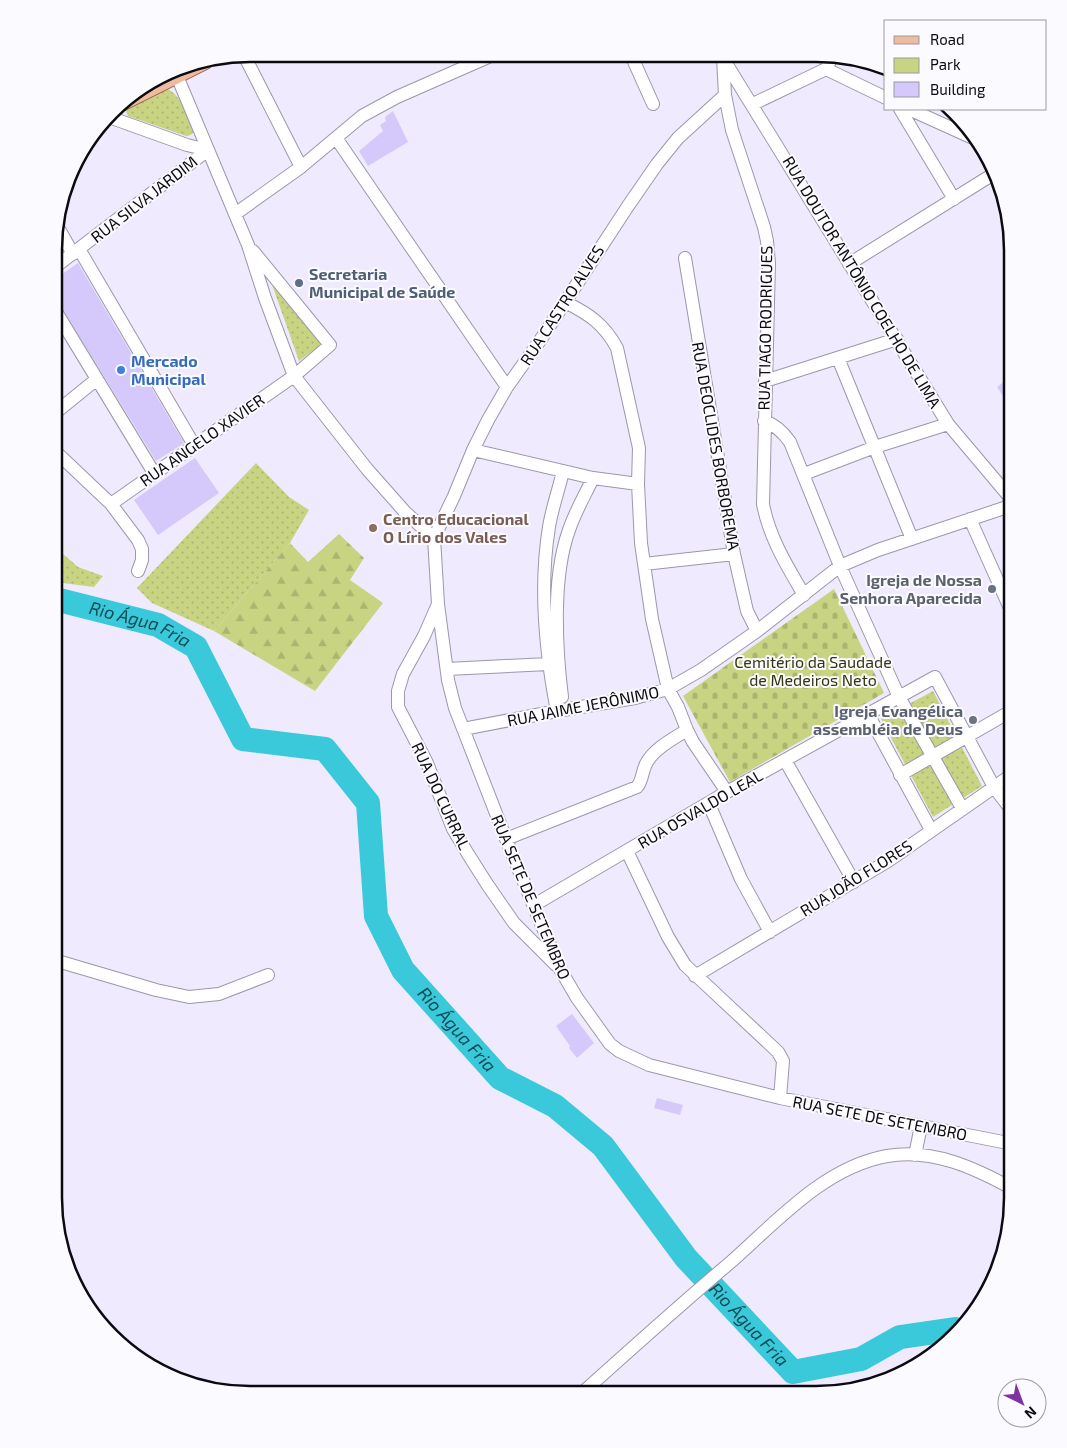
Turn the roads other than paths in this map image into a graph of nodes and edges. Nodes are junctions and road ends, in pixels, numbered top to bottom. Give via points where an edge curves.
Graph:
1 (248, 63) edge
2 (474, 63) edge
3 (634, 63) edge
4 (723, 63) edge
5 (727, 63) edge
6 (829, 63) edge
7 (826, 69) junction
8 (178, 78) edge
9 (725, 95) junction
10 (884, 97) edge
11 (652, 104) dead end
12 (753, 104) junction
13 (901, 110) edge
14 (911, 110) edge
15 (116, 120) edge
16 (965, 135) edge
17 (336, 138) junction
18 (208, 150) junction
19 (301, 167) junction
20 (989, 177) edge
21 (954, 199) junction
22 (235, 214) junction
23 (63, 234) edge
24 (248, 245) junction
25 (76, 252) junction
26 (685, 258) dead end
27 (62, 261) edge
28 (849, 264) junction
29 (565, 302) junction
30 (62, 321) edge
31 (897, 338) junction
32 (838, 358) junction
33 (294, 376) junction
34 (98, 379) junction
35 (765, 381) junction
36 (507, 387) junction
37 (62, 407) edge
38 (764, 421) junction
39 (948, 424) junction
40 (194, 445) junction
41 (875, 447) junction
42 (473, 450) junction
43 (62, 458) edge
44 (564, 471) junction
45 (154, 473) junction
46 (804, 474) junction
47 (594, 478) junction
48 (638, 484) junction
49 (1004, 492) edge
50 (111, 504) junction
51 (1004, 506) edge
52 (970, 519) junction
53 (434, 538) junction
54 (912, 538) junction
55 (734, 554) junction
56 (644, 564) junction
57 (840, 566) junction
58 (138, 571) dead end
59 (804, 595) junction
60 (1004, 595) edge
61 (438, 604) junction
62 (757, 631) junction
63 (548, 664) junction
64 (447, 669) junction
65 (668, 689) junction
66 (899, 697) junction
67 (561, 710) junction
68 (868, 714) junction
69 (1004, 715) edge
70 (463, 729) junction
71 (686, 730) junction
72 (968, 735) junction
73 (932, 756) junction
74 (785, 760) junction
75 (900, 775) junction
76 (1004, 780) edge
77 (994, 787) junction
78 (727, 792) junction
79 (1004, 800) edge
80 (709, 804) junction
81 (962, 808) junction
82 (931, 830) junction
83 (506, 839) junction
84 (627, 851) junction
85 (854, 882) junction
86 (534, 906) junction
87 (770, 932) junction
88 (62, 962) edge
89 (560, 969) junction
90 (268, 975) dead end
91 (695, 976) junction
92 (780, 1098) junction
93 (921, 1126) junction
94 (1004, 1142) edge
95 (915, 1155) junction
96 (1004, 1184) edge
97 (590, 1386) edge

1 - 19 street
2 - 17 street via 397,97 362,116
3 - 11 street
4 - 9 street, RUA TIAGO RODRIGUES
5 - 12 street, RUA DOUTOR ANTÔNIO COELHO DE LIMA
6 - 7 street
7 - 10 street
7 - 12 street
8 - 18 street
9 - 29 street, RUA CASTRO ALVES via 678,138 662,158
9 - 35 street, RUA TIAGO RODRIGUES via 732,130 767,241
12 - 28 street, RUA DOUTOR ANTÔNIO COELHO DE LIMA
13 - 21 street
14 - 16 street
15 - 18 street
17 - 19 street
17 - 36 street
18 - 22 street
18 - 25 street, RUA SILVA JARDIM
19 - 22 street
20 - 21 street
21 - 28 street
22 - 24 street
23 - 25 street
24 - 33 street
24 - 33 street, RUA ANGELO XAVIER via 330,345
25 - 27 street, RUA SILVA JARDIM
25 - 40 street
26 - 55 street, RUA DEOCLIDES BORBOREMA
28 - 31 street, RUA DOUTOR ANTÔNIO COELHO DE LIMA
29 - 36 street, RUA CASTRO ALVES
29 - 48 street via 598,322 617,348 639,448
30 - 34 street
31 - 32 street
31 - 39 street, RUA DOUTOR ANTÔNIO COELHO DE LIMA
32 - 35 street
32 - 41 street
33 - 40 street, RUA ANGELO XAVIER
33 - 53 street via 367,469 405,512
34 - 37 street
34 - 45 street
35 - 38 street, RUA TIAGO RODRIGUES
36 - 42 street, RUA CASTRO ALVES
38 - 46 street via 784,433
38 - 59 street, RUA TIAGO RODRIGUES via 765,513 773,538
39 - 41 street
39 - 49 street, RUA DOUTOR ANTÔNIO COELHO DE LIMA
40 - 45 street, RUA ANGELO XAVIER
41 - 46 street
41 - 54 street
42 - 44 street
42 - 53 street, RUA CASTRO ALVES
43 - 50 street
44 - 47 street
44 - 63 street via 550,524 544,572
45 - 50 street, RUA ANGELO XAVIER
46 - 57 street
47 - 48 street
47 - 67 street via 568,531 564,547 557,624
48 - 56 street
50 - 58 street via 140,545 142,560
51 - 52 street, RUA JAIME JERÔNIMO
52 - 54 street, RUA JAIME JERÔNIMO
52 - 60 street
53 - 61 street, RUA SETE DE SETEMBRO
54 - 57 street, RUA JAIME JERÔNIMO
55 - 56 street
55 - 62 street, RUA DEOCLIDES BORBOREMA via 747,610
56 - 65 street via 652,620
57 - 59 street, RUA JAIME JERÔNIMO
57 - 66 street
59 - 62 street, RUA JAIME JERÔNIMO
61 - 64 street, RUA SETE DE SETEMBRO
61 - 89 street, RUA DO CURRAL via 403,674 398,707 427,763 453,829 468,854 514,923
62 - 65 street, RUA JAIME JERÔNIMO
63 - 64 street
63 - 67 street
64 - 70 street, RUA SETE DE SETEMBRO
65 - 67 street, RUA JAIME JERÔNIMO
65 - 71 street
66 - 68 street, RUA OSVALDO LEAL
66 - 72 street, RUA OSVALDO LEAL via 935,677
66 - 73 street
67 - 70 street, RUA JAIME JERÔNIMO
68 - 74 street, RUA OSVALDO LEAL
68 - 75 street
69 - 72 street
70 - 83 street, RUA SETE DE SETEMBRO
71 - 78 street
71 - 83 street via 651,756 637,787
72 - 73 street
72 - 77 street
73 - 75 street
73 - 81 street
74 - 78 street, RUA OSVALDO LEAL
74 - 85 street
75 - 82 street
76 - 77 street, RUA JOÃO FLORES
77 - 79 street
77 - 81 street, RUA JOÃO FLORES
78 - 80 street, RUA OSVALDO LEAL
80 - 84 street, RUA OSVALDO LEAL
80 - 87 street via 741,879
81 - 82 street, RUA JOÃO FLORES
82 - 85 street, RUA JOÃO FLORES
83 - 86 street, RUA SETE DE SETEMBRO
84 - 86 street, RUA OSVALDO LEAL
84 - 91 street via 677,954
85 - 87 street, RUA JOÃO FLORES
86 - 89 street, RUA SETE DE SETEMBRO
87 - 91 street, RUA JOÃO FLORES
88 - 90 street via 189,997 219,994
89 - 92 street, RUA SETE DE SETEMBRO via 610,1044 619,1051 649,1065
91 - 92 street via 778,1052 783,1061
92 - 93 street, RUA SETE DE SETEMBRO
93 - 94 street, RUA SETE DE SETEMBRO
93 - 95 street
95 - 96 street via 955,1162
95 - 97 street via 871,1160 807,1194

